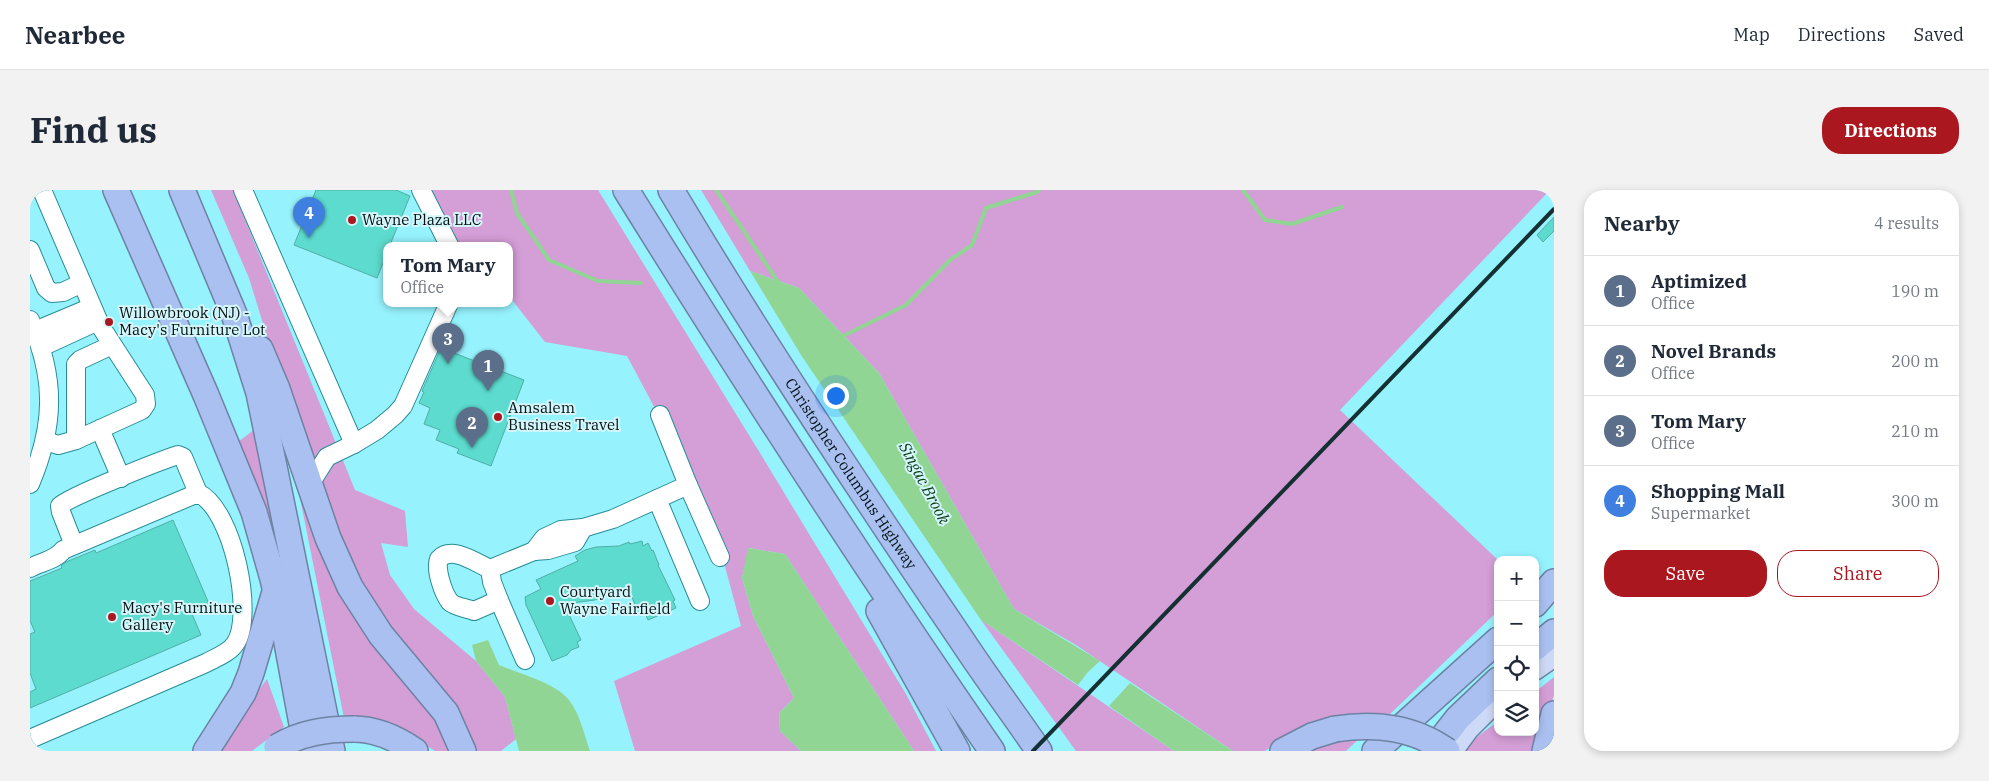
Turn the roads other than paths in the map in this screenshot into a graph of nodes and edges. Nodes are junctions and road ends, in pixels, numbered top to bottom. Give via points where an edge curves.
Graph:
1 (42, 190) edge
2 (116, 190) edge
3 (182, 190) edge
4 (243, 190) edge
5 (421, 190) edge
6 (626, 190) edge
7 (672, 190) edge
8 (447, 242) edge
9 (30, 250) edge
10 (218, 273) junction
11 (82, 283) junction
12 (447, 307) edge
13 (95, 314) junction
14 (30, 320) edge
15 (38, 337) junction
16 (112, 345) junction
17 (660, 415) dead end
18 (100, 430) junction
19 (46, 440) junction
20 (76, 440) junction
21 (354, 444) junction
22 (788, 448) junction
23 (121, 478) junction
24 (30, 484) edge
25 (310, 484) junction
26 (688, 485) junction
27 (198, 493) junction
28 (657, 500) junction
29 (74, 545) junction
30 (30, 556) edge
31 (720, 557) dead end
32 (49, 559) junction
33 (30, 568) edge
34 (490, 570) junction
35 (1554, 582) edge
36 (1554, 588) edge
37 (276, 590) junction
38 (499, 600) junction
39 (700, 601) dead end
40 (1538, 601) edge
41 (1539, 601) edge
42 (1554, 632) edge
43 (1494, 644) edge
44 (1554, 644) edge
45 (1537, 646) edge
46 (1539, 654) edge
47 (1554, 656) edge
48 (526, 660) dead end
49 (979, 665) junction
50 (1539, 666) edge
51 (1494, 688) edge
52 (1494, 689) edge
53 (1552, 720) edge
54 (354, 730) junction
55 (30, 739) edge
56 (274, 749) edge
57 (206, 751) edge
58 (306, 751) edge
59 (332, 751) edge
60 (394, 751) edge
61 (415, 751) edge
62 (463, 751) edge
63 (957, 751) edge
64 (992, 751) edge
65 (1039, 751) edge
66 (1059, 751) edge
67 (1283, 751) edge
68 (1376, 751) edge
69 (1432, 751) edge
70 (1447, 751) edge
71 (1452, 751) edge
72 (1544, 751) edge

1 - 11 street
2 - 37 highway via 238,473 256,520
3 - 10 highway
4 - 21 street
5 - 8 street
6 - 22 highway
7 - 49 highway, Christopher Columbus Highway via 816,420
9 - 11 street via 46,288 52,293 63,292
10 - 25 highway via 233,283 277,389
10 - 59 highway via 259,393
11 - 13 street
12 - 21 street via 403,406 386,423
13 - 15 street via 42,328
13 - 16 street
14 - 15 street
15 - 19 street via 49,382
16 - 18 street via 140,386 146,404 142,410
16 - 20 street via 76,364
17 - 26 street
18 - 20 street
18 - 23 street
19 - 20 street via 58,444
19 - 24 street
21 - 25 street via 327,457
22 - 63 highway
22 - 64 highway
23 - 27 street via 181,455
23 - 29 street via 60,506
25 - 62 highway via 335,556 358,602 446,713
26 - 28 street
26 - 31 street
27 - 29 street
27 - 55 street via 210,501 222,517 238,565 241,633 234,646 206,663
28 - 34 street via 613,519 583,528 561,530 544,538 534,551
28 - 39 street
29 - 32 street via 58,557
30 - 32 street
32 - 33 street
34 - 38 street
34 - 38 street via 451,553 439,559 437,570 450,601 455,605 474,611
35 - 40 highway
36 - 41 highway
37 - 57 highway via 243,693
37 - 58 highway
38 - 48 street
42 - 45 highway
43 - 68 highway
44 - 46 highway
47 - 50 main road
49 - 65 highway, Christopher Columbus Highway
49 - 66 highway
51 - 69 highway via 1458,718
52 - 71 main road
53 - 72 highway
54 - 56 highway, bridge via 313,732
54 - 60 highway
54 - 61 highway via 369,729 386,734
67 - 70 highway, bridge via 1312,736 1356,726 1399,729 1420,735

